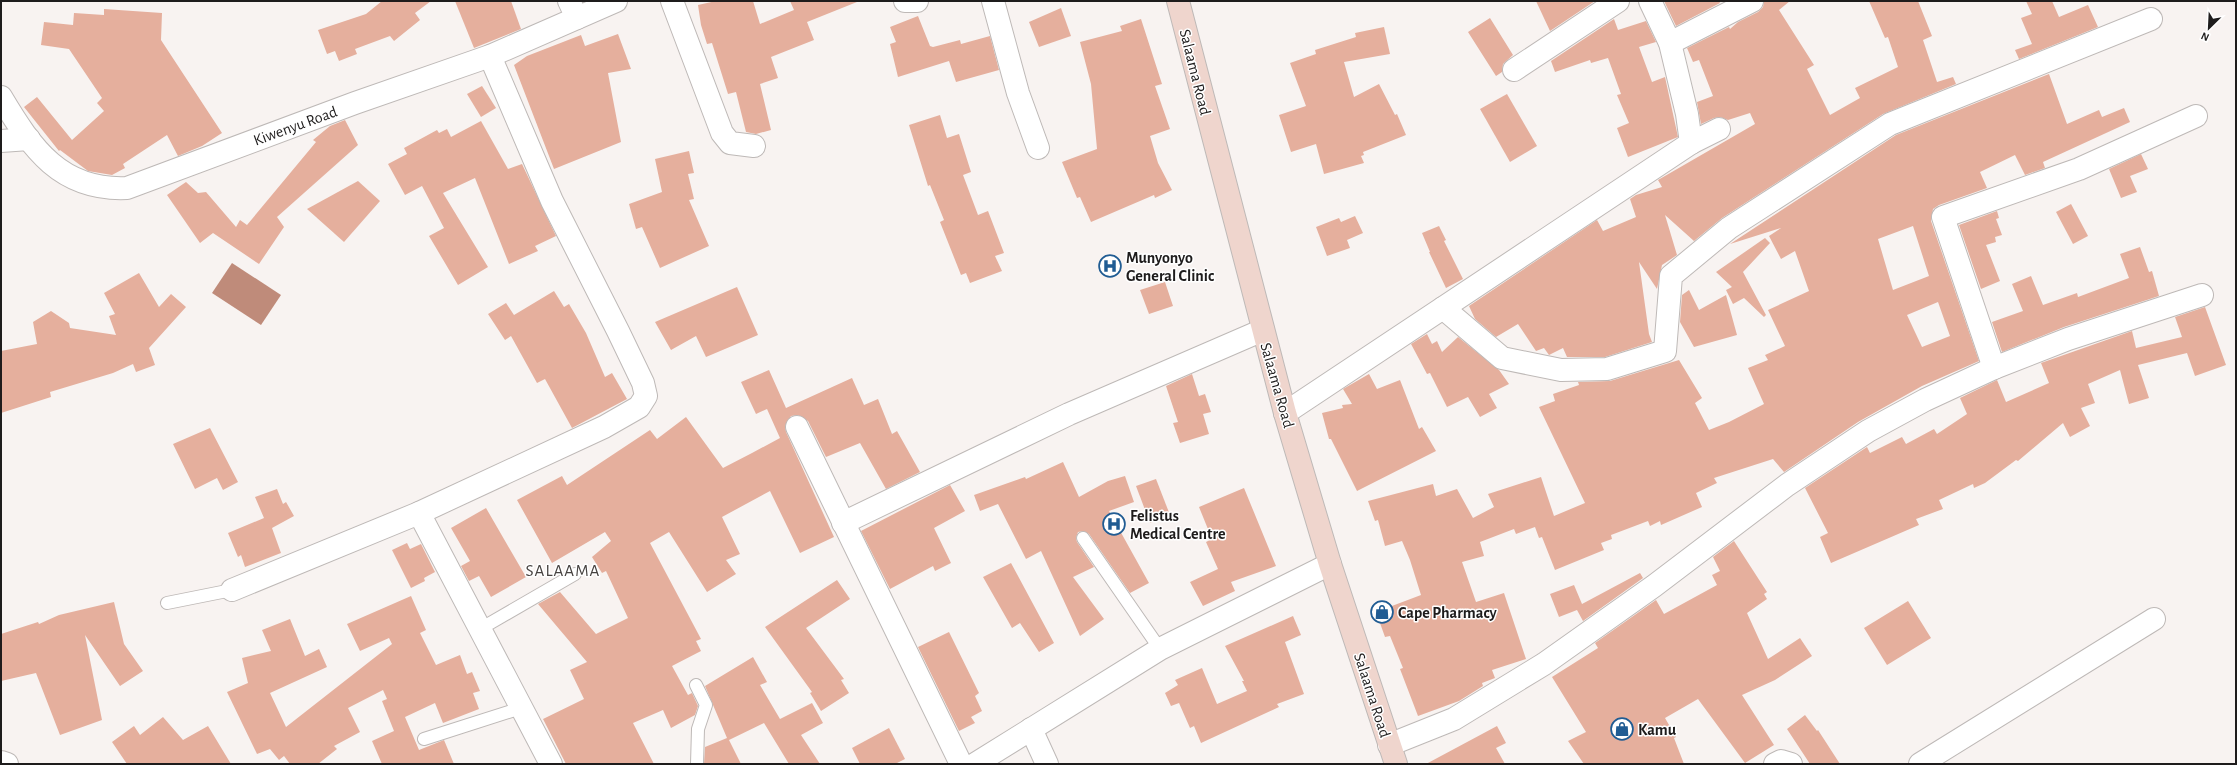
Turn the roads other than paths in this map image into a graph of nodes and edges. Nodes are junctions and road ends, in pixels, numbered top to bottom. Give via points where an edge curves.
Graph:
1 (616, 1) edge
2 (672, 1) edge
3 (905, 1) edge
4 (917, 1) edge
5 (993, 1) edge
6 (1178, 1) edge
7 (1618, 1) edge
8 (1650, 1) edge
9 (1752, 1) edge
10 (573, 10) edge
11 (2151, 19) dead end
12 (1670, 42) junction
13 (490, 56) junction
14 (1514, 70) dead end
15 (1, 97) edge
16 (2196, 116) dead end
17 (1719, 128) dead end
18 (29, 139) junction
19 (1, 141) edge
20 (1691, 143) junction
21 (754, 146) dead end
22 (1038, 148) dead end
23 (2202, 295) dead end
24 (1443, 308) junction
25 (1263, 330) junction
26 (1994, 368) junction
27 (1285, 413) junction
28 (797, 427) dead end
29 (419, 513) junction
30 (843, 523) junction
31 (1083, 538) dead end
32 (1330, 564) junction
33 (575, 574) dead end
34 (232, 590) joint
35 (167, 603) dead end
36 (2154, 620) dead end
37 (480, 629) junction
38 (1160, 649) junction
39 (696, 685) dead end
40 (521, 708) junction
41 (1031, 729) junction
42 (424, 739) dead end
43 (1393, 754) edge
44 (1, 762) edge
45 (7, 764) edge
46 (551, 764) edge
47 (697, 764) edge
48 (961, 764) edge
49 (975, 764) edge
50 (1047, 764) edge
51 (1775, 764) edge
52 (1791, 764) edge
53 (1920, 764) edge

1 - 10 street, Kiwenyu Road
2 - 21 street via 722,133 730,143
3 - 4 street
5 - 22 street via 1018,93
6 - 25 main road, Salaama Road
7 - 14 street
8 - 12 street
9 - 12 street
10 - 13 street, Kiwenyu Road
11 - 24 street via 1890,124 1729,228 1670,276 1665,351 1607,369 1561,370 1502,358
12 - 20 street
13 - 18 street, Kiwenyu Road via 127,188 108,189 88,185 65,174 42,156
13 - 29 street via 552,201 618,331 643,383 646,396 639,407 604,427
15 - 18 street, Kiwenyu Road
16 - 26 street via 2079,169 1943,217
17 - 20 street
18 - 19 street
20 - 24 street
23 - 26 street via 2068,339
24 - 27 street
25 - 27 main road, Salaama Road
25 - 30 street via 1069,414
26 - 43 street via 1926,400 1829,456 1787,484 1647,591 1544,664 1473,709
27 - 32 main road, Salaama Road
28 - 30 street
29 - 34 street
29 - 37 street
30 - 48 street
31 - 38 lane
32 - 38 street
32 - 43 main road, Salaama Road
33 - 37 lane
34 - 35 lane
36 - 53 street
37 - 40 street
38 - 41 street
39 - 47 lane via 706,705 698,729
40 - 42 lane
40 - 46 street
41 - 49 street
41 - 50 street
44 - 45 street
51 - 52 street via 1781,761

